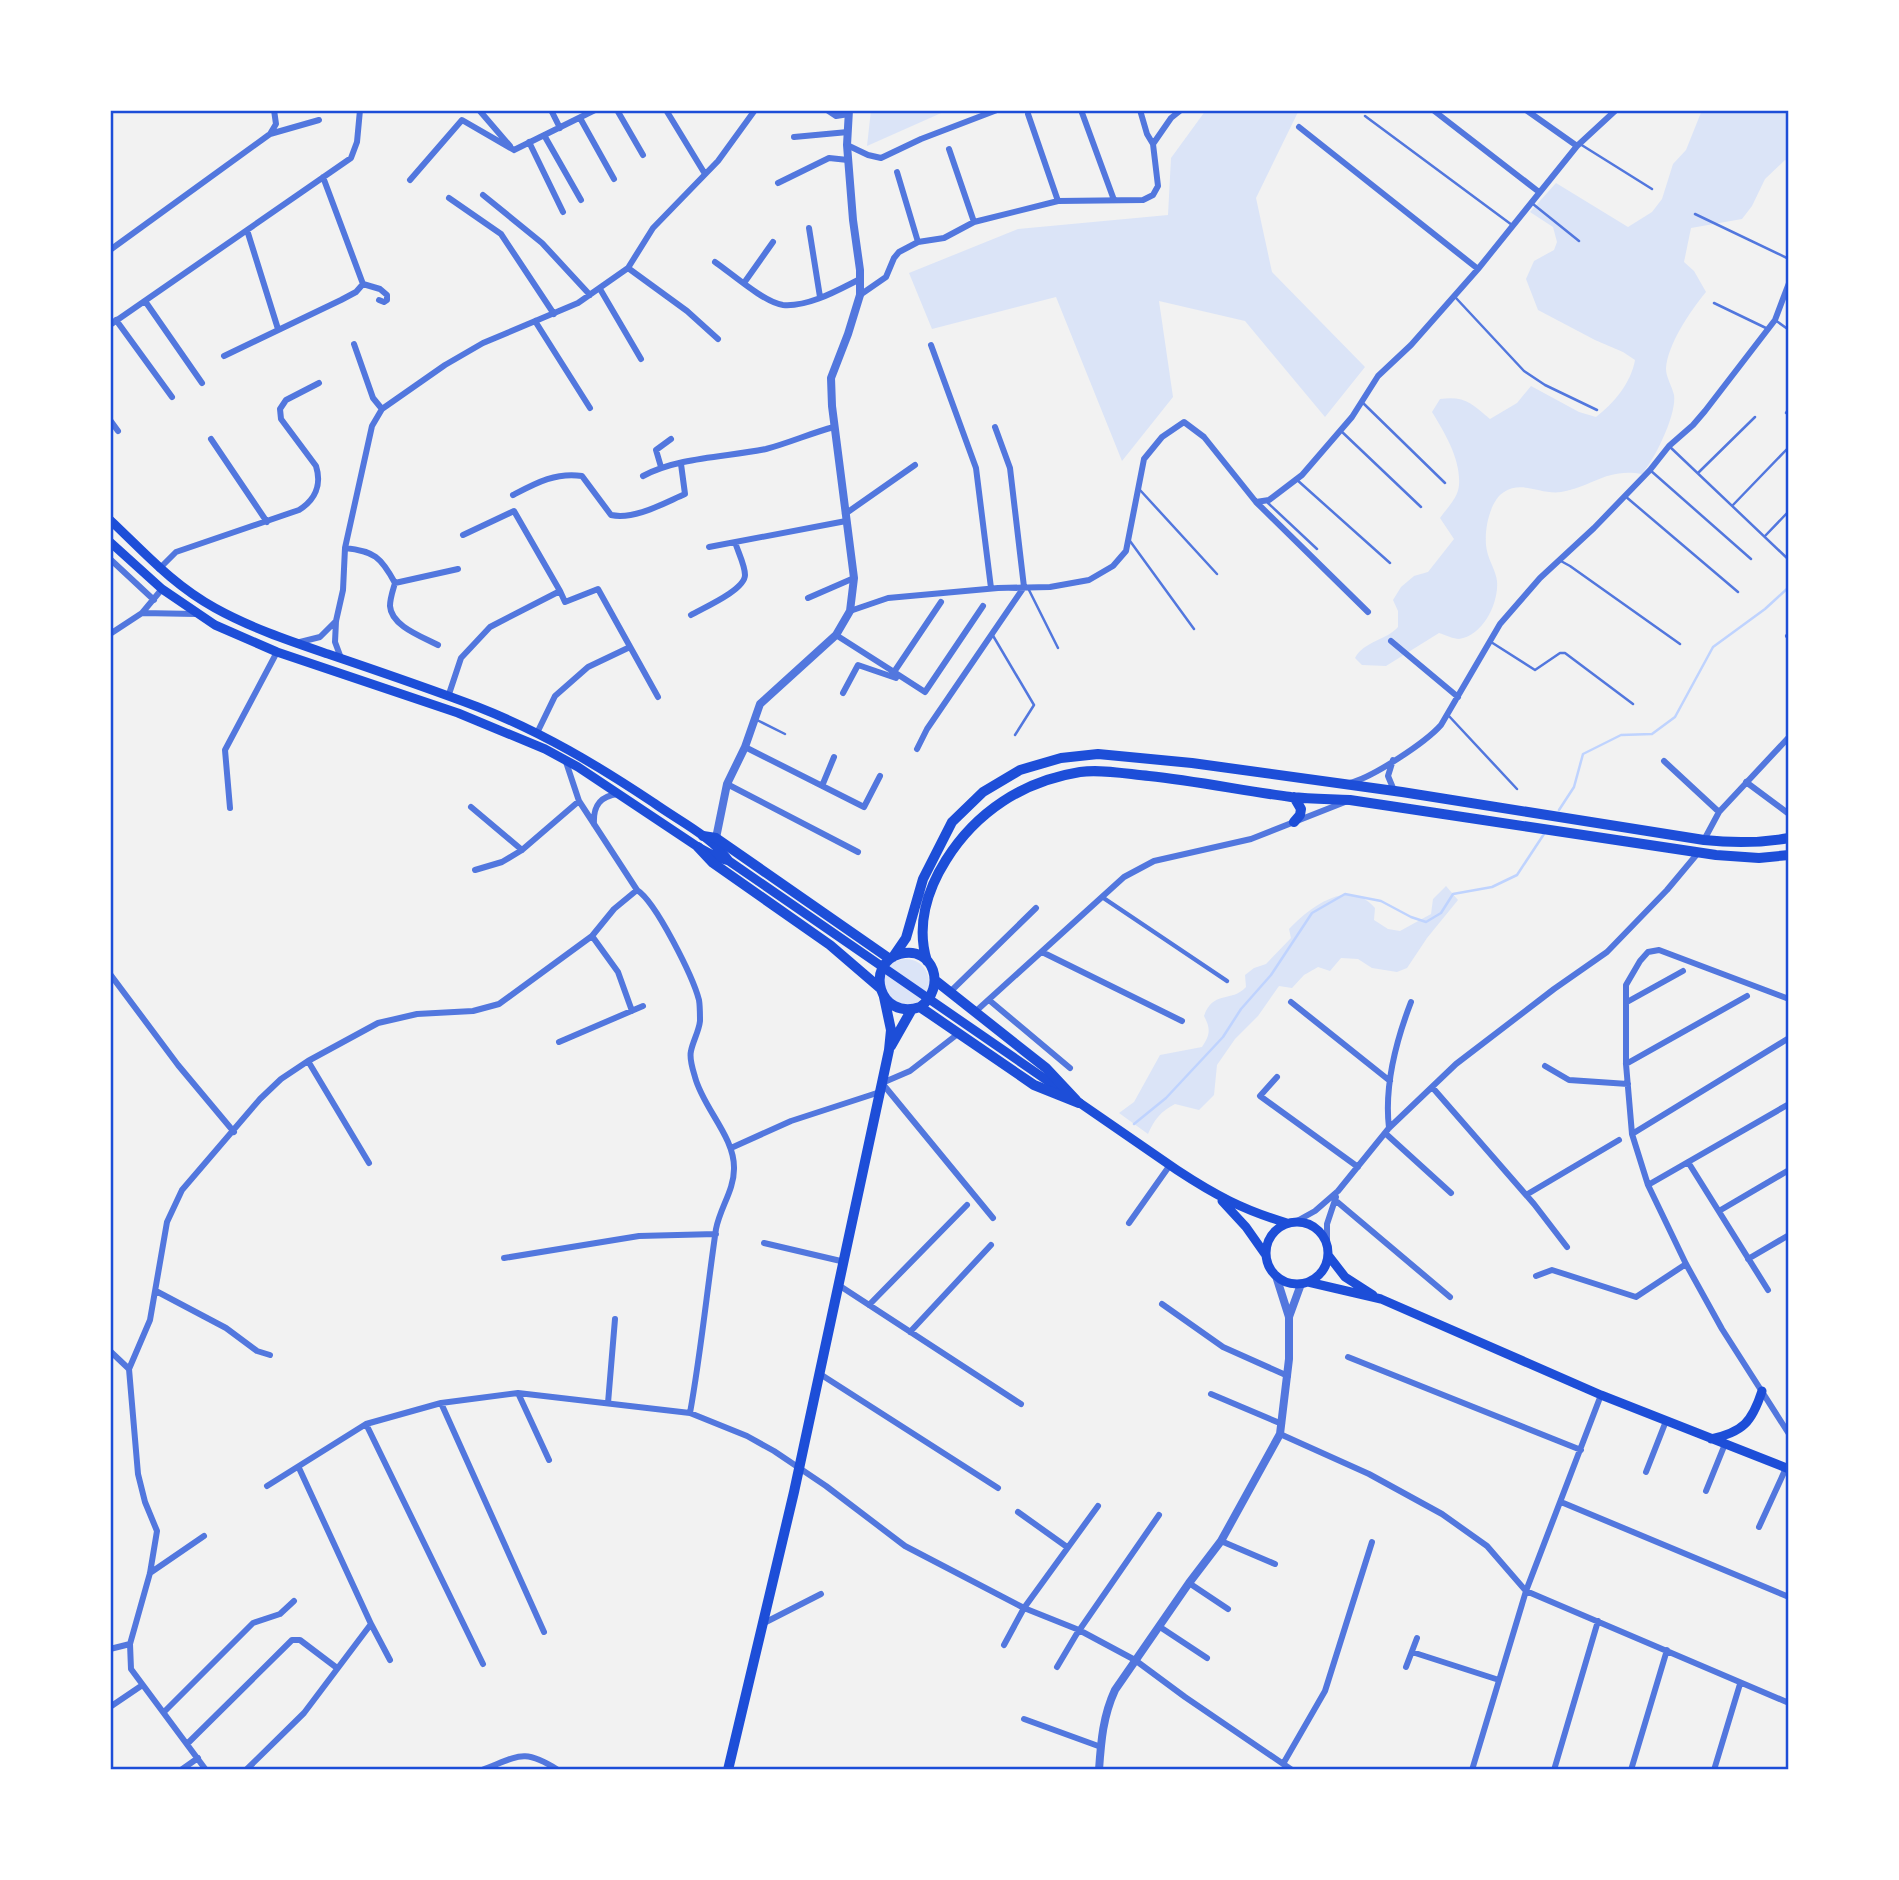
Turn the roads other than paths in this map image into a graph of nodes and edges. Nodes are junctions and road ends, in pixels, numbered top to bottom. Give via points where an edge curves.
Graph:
1 (274, 110) edge
2 (360, 110) edge
3 (479, 110) edge
4 (551, 110) edge
5 (595, 110) edge
6 (617, 110) edge
7 (666, 110) edge
8 (755, 110) edge
9 (827, 110) edge
10 (997, 110) edge
11 (1081, 110) edge
12 (1140, 110) edge
13 (1164, 110) edge
14 (1181, 110) edge
15 (1433, 110) edge
16 (1526, 110) edge
17 (1616, 110) edge
18 (849, 112) edge
19 (1028, 114) dead end
20 (1365, 116) dead end
21 (580, 118) junction
22 (1171, 118) junction
23 (319, 120) dead end
24 (1298, 127) dead end
25 (560, 128) junction
26 (848, 132) junction
27 (270, 134) junction
28 (544, 135) junction
29 (794, 137) dead end
30 (529, 142) junction
31 (1153, 144) junction
32 (847, 145) junction
33 (1579, 145) junction
34 (949, 149) dead end
35 (514, 150) junction
36 (643, 155) dead end
37 (849, 160) junction
38 (897, 172) dead end
39 (705, 174) junction
40 (323, 177) junction
41 (614, 179) dead end
42 (410, 180) dead end
43 (778, 183) dead end
44 (1651, 189) dead end
45 (1539, 192) junction
46 (483, 195) dead end
47 (449, 198) dead end
48 (581, 200) dead end
49 (1114, 200) junction
50 (1058, 201) junction
51 (1531, 202) junction
52 (563, 212) dead end
53 (1695, 214) dead end
54 (974, 222) junction
55 (1512, 225) junction
56 (808, 228) dead end
57 (247, 230) junction
58 (1579, 241) dead end
59 (773, 242) dead end
60 (918, 242) junction
61 (110, 250) edge
62 (1789, 258) edge
63 (715, 262) dead end
64 (628, 268) junction
65 (1478, 269) junction
66 (860, 279) junction
67 (744, 283) junction
68 (1789, 283) edge
69 (363, 284) junction
70 (600, 289) junction
71 (590, 295) junction
72 (860, 295) junction
73 (1454, 295) junction
74 (820, 297) junction
75 (379, 300) dead end
76 (145, 301) junction
77 (1713, 303) dead end
78 (554, 314) junction
79 (1775, 320) junction
80 (535, 321) junction
81 (113, 323) edge
82 (278, 329) junction
83 (1768, 329) junction
84 (1789, 330) edge
85 (719, 339) dead end
86 (354, 344) dead end
87 (931, 345) dead end
88 (224, 356) dead end
89 (640, 359) dead end
90 (202, 383) dead end
91 (319, 383) dead end
92 (172, 397) dead end
93 (1362, 402) junction
94 (590, 408) dead end
95 (1789, 408) edge
96 (382, 409) junction
97 (1597, 410) dead end
98 (1786, 413) dead end
99 (1755, 417) dead end
100 (110, 420) edge
101 (995, 427) dead end
102 (834, 428) junction
103 (1340, 430) junction
104 (118, 431) dead end
105 (211, 439) dead end
106 (671, 439) dead end
107 (1669, 446) junction
108 (1789, 447) edge
109 (681, 464) junction
110 (915, 465) dead end
111 (661, 467) junction
112 (1650, 470) junction
113 (1699, 472) junction
114 (643, 476) dead end
115 (1296, 479) junction
116 (1446, 483) dead end
117 (1137, 488) junction
118 (513, 495) dead end
119 (1625, 496) junction
120 (1265, 501) junction
121 (1256, 502) junction
122 (1733, 505) junction
123 (1420, 507) dead end
124 (1789, 511) edge
125 (846, 518) junction
126 (110, 520) edge
127 (267, 522) junction
128 (463, 535) dead end
129 (1765, 536) junction
130 (1129, 539) junction
131 (110, 542) edge
132 (735, 542) junction
133 (709, 547) dead end
134 (345, 548) junction
135 (1317, 550) dead end
136 (110, 559) edge
137 (1751, 559) dead end
138 (1788, 559) edge
139 (1557, 560) junction
140 (1390, 563) dead end
141 (159, 569) junction
142 (458, 569) dead end
143 (1217, 574) dead end
144 (853, 578) junction
145 (395, 583) junction
146 (1026, 587) junction
147 (992, 588) junction
148 (162, 589) junction
149 (560, 592) junction
150 (1738, 592) dead end
151 (808, 598) dead end
152 (154, 600) junction
153 (941, 602) dead end
154 (983, 606) dead end
155 (850, 611) junction
156 (1368, 612) dead end
157 (142, 613) junction
158 (196, 614) junction
159 (691, 615) dead end
160 (335, 621) junction
161 (1194, 629) dead end
162 (110, 634) edge
163 (992, 634) junction
164 (836, 635) junction
165 (1391, 641) dead end
166 (1488, 641) junction
167 (296, 643) junction
168 (1680, 644) dead end
169 (438, 645) dead end
170 (630, 647) junction
171 (1058, 648) dead end
172 (277, 652) junction
173 (341, 659) junction
174 (895, 675) junction
175 (843, 693) dead end
176 (448, 697) junction
177 (658, 697) dead end
178 (1458, 698) junction
179 (1633, 704) dead end
180 (1448, 715) junction
181 (755, 719) junction
182 (537, 733) junction
183 (785, 734) dead end
184 (1015, 735) dead end
185 (1789, 737) edge
186 (745, 747) junction
187 (917, 749) dead end
188 (834, 757) dead end
189 (565, 759) junction
190 (1393, 760) junction
191 (1664, 761) dead end
192 (880, 776) dead end
193 (1746, 782) junction
194 (727, 785) junction
195 (1345, 785) junction
196 (822, 786) junction
197 (1517, 789) dead end
198 (1399, 792) junction
199 (618, 794) junction
200 (1294, 797) junction
201 (1350, 800) junction
202 (579, 801) junction
203 (471, 807) dead end
204 (230, 808) dead end
205 (1719, 812) junction
206 (1789, 814) edge
207 (1294, 822) junction
208 (594, 825) junction
209 (703, 836) junction
210 (716, 838) junction
211 (1789, 838) edge
212 (1704, 840) junction
213 (698, 847) junction
214 (522, 850) junction
215 (858, 852) dead end
216 (1698, 853) junction
217 (1789, 855) edge
218 (732, 862) junction
219 (475, 870) dead end
220 (637, 890) junction
221 (1102, 897) junction
222 (1036, 908) dead end
223 (592, 936) junction
224 (1042, 952) junction
225 (892, 958) junction
226 (927, 961) junction
227 (1683, 971) dead end
228 (110, 974) edge
229 (936, 981) junction
230 (1227, 981) dead end
231 (882, 992) junction
232 (949, 993) junction
233 (1747, 996) dead end
234 (1789, 999) edge
235 (989, 1000) junction
236 (1291, 1002) dead end
237 (1411, 1002) dead end
238 (1627, 1002) junction
239 (643, 1006) dead end
240 (916, 1008) junction
241 (632, 1011) junction
242 (975, 1012) junction
243 (1182, 1021) dead end
244 (959, 1033) junction
245 (1789, 1038) edge
246 (559, 1042) dead end
247 (889, 1050) junction
248 (307, 1061) junction
249 (1626, 1065) junction
250 (1545, 1066) dead end
251 (1070, 1068) dead end
252 (1278, 1077) dead end
253 (1390, 1081) junction
254 (1628, 1084) junction
255 (881, 1087) junction
256 (1432, 1087) junction
257 (1079, 1103) junction
258 (1789, 1104) edge
259 (1387, 1131) junction
260 (234, 1132) junction
261 (1632, 1134) junction
262 (1619, 1140) dead end
263 (732, 1148) junction
264 (1688, 1162) junction
265 (369, 1163) dead end
266 (1170, 1165) junction
267 (1357, 1167) junction
268 (1789, 1170) edge
269 (1648, 1185) junction
270 (1338, 1191) junction
271 (1451, 1193) dead end
272 (1216, 1195) junction
273 (1526, 1195) junction
274 (1335, 1200) junction
275 (967, 1205) dead end
276 (1719, 1211) junction
277 (993, 1218) dead end
278 (1292, 1222) junction
279 (1129, 1223) dead end
280 (716, 1234) junction
281 (1789, 1235) edge
282 (1327, 1242) junction
283 (764, 1243) dead end
284 (991, 1245) dead end
285 (1567, 1247) dead end
286 (1265, 1254) junction
287 (1328, 1255) junction
288 (504, 1258) dead end
289 (1748, 1259) junction
290 (845, 1262) junction
291 (1686, 1264) junction
292 (1276, 1276) junction
293 (1536, 1276) dead end
294 (1305, 1283) junction
295 (840, 1286) junction
296 (1768, 1290) dead end
297 (156, 1292) junction
298 (1450, 1297) dead end
299 (1381, 1299) junction
300 (1162, 1304) dead end
301 (869, 1305) junction
302 (1289, 1317) junction
303 (615, 1319) dead end
304 (910, 1332) junction
305 (110, 1351) edge
306 (270, 1355) dead end
307 (1348, 1357) dead end
308 (129, 1368) junction
309 (820, 1374) junction
310 (1288, 1376) junction
311 (1762, 1391) junction
312 (518, 1392) junction
313 (1211, 1394) dead end
314 (1601, 1395) junction
315 (441, 1403) junction
316 (608, 1403) junction
317 (1021, 1404) dead end
318 (691, 1413) junction
319 (1667, 1421) junction
320 (366, 1424) junction
321 (1282, 1424) junction
322 (1280, 1434) junction
323 (1789, 1434) edge
324 (1711, 1439) junction
325 (1725, 1444) junction
326 (1581, 1451) junction
327 (549, 1460) dead end
328 (799, 1467) junction
329 (299, 1468) junction
330 (1787, 1469) edge
331 (1646, 1472) dead end
332 (267, 1486) dead end
333 (998, 1488) dead end
334 (1706, 1491) dead end
335 (1561, 1502) junction
336 (1098, 1506) dead end
337 (1018, 1512) dead end
338 (1160, 1515) dead end
339 (1759, 1527) dead end
340 (204, 1536) dead end
341 (1221, 1541) junction
342 (1372, 1542) dead end
343 (1067, 1547) junction
344 (1275, 1564) dead end
345 (150, 1573) junction
346 (1189, 1583) junction
347 (1526, 1591) junction
348 (821, 1594) dead end
349 (1789, 1597) edge
350 (294, 1601) dead end
351 (1024, 1608) junction
352 (1228, 1609) dead end
353 (1598, 1621) junction
354 (764, 1623) junction
355 (371, 1624) junction
356 (1160, 1627) junction
357 (1079, 1630) junction
358 (544, 1632) dead end
359 (1417, 1638) dead end
360 (130, 1644) junction
361 (1004, 1645) dead end
362 (110, 1649) edge
363 (1667, 1650) junction
364 (1412, 1652) junction
365 (1207, 1658) dead end
366 (390, 1660) dead end
367 (1135, 1661) junction
368 (483, 1664) dead end
369 (1056, 1667) dead end
370 (1406, 1667) dead end
371 (337, 1668) junction
372 (1499, 1680) junction
373 (1740, 1684) junction
374 (141, 1686) junction
375 (1789, 1703) edge
376 (110, 1707) edge
377 (164, 1712) junction
378 (1024, 1719) dead end
379 (187, 1744) junction
380 (1101, 1747) junction
381 (198, 1758) junction
382 (1283, 1764) junction
383 (181, 1770) edge
384 (206, 1770) edge
385 (246, 1770) edge
386 (482, 1770) edge
387 (558, 1770) edge
388 (728, 1770) edge
389 (1099, 1770) edge
390 (1292, 1770) edge
391 (1472, 1770) edge
392 (1554, 1770) edge
393 (1631, 1770) edge
394 (1714, 1770) edge

1 - 27 street via 276,124
2 - 40 street via 355,151
3 - 35 street
4 - 25 street
5 - 21 street
6 - 36 street
7 - 39 street
8 - 39 street
9 - 18 street via 836,116
10 - 32 street via 881,158
11 - 49 street
12 - 31 street
13 - 22 street
14 - 22 street
15 - 45 street
16 - 33 street
17 - 33 street
18 - 26 street
19 - 50 street
20 - 55 lane
21 - 25 street
21 - 41 street
22 - 31 street
23 - 27 street
24 - 65 street
25 - 28 street
26 - 29 street
26 - 32 street
27 - 61 street
28 - 30 street
28 - 48 street
30 - 35 street
30 - 52 street
31 - 49 street via 1158,180 1153,195 1143,200
32 - 37 street
33 - 44 lane
33 - 45 street
34 - 54 street
35 - 42 street via 462,120
37 - 43 street via 829,158
37 - 66 street
38 - 60 street
39 - 64 street via 653,228
40 - 57 street
40 - 69 street
45 - 51 street
46 - 71 street via 542,243
47 - 78 street via 502,234
49 - 50 street
50 - 54 street
51 - 55 street
51 - 58 lane
53 - 62 lane
54 - 60 street via 944,239
55 - 65 street
56 - 74 street
57 - 76 street
57 - 82 street
59 - 67 street
60 - 72 street via 899,252 886,277
63 - 67 street
64 - 70 street
64 - 85 street
65 - 73 street
66 - 72 street
66 - 74 street
67 - 74 street via 782,305
68 - 79 street
69 - 75 street via 387,295 384,302
69 - 82 street via 356,292
70 - 71 street
70 - 89 street
71 - 78 street
72 - 102 street via 831,377
73 - 93 street via 1378,376
73 - 97 lane via 1524,371
76 - 81 street
76 - 90 street
77 - 83 lane
78 - 80 street
79 - 83 street
79 - 84 lane
80 - 94 street
80 - 96 street via 483,343
81 - 92 street
82 - 88 street
83 - 107 street via 1705,411
86 - 96 street via 373,398
87 - 147 street via 976,468
91 - 127 street via 286,400 280,409 281,418 316,466 318,486 307,505
93 - 103 street
93 - 116 lane
95 - 98 lane
96 - 134 street via 372,426
99 - 113 lane
100 - 104 street
101 - 146 street via 1010,468
102 - 109 street via 769,448
102 - 125 street
103 - 115 street
103 - 123 lane
105 - 127 street
106 - 111 street via 656,450
107 - 112 street
107 - 113 lane
108 - 122 lane
109 - 111 street
109 - 118 street via 685,494 619,517 611,515 582,476 555,476
110 - 125 street
111 - 114 street
112 - 119 street
112 - 137 lane
113 - 122 lane
115 - 120 street
115 - 140 lane
117 - 121 street via 1144,458 1184,422 1204,438
117 - 130 street
117 - 143 lane
119 - 139 street
119 - 150 lane
120 - 121 street
120 - 135 lane
121 - 156 street
122 - 129 lane
124 - 129 lane
125 - 132 street
125 - 144 street
126 - 141 main road
127 - 141 street via 176,552
128 - 149 street via 514,511
129 - 138 lane
130 - 146 street via 1126,551 1113,566 1089,580
130 - 161 lane
131 - 148 main road
132 - 133 street
132 - 159 street via 743,583
134 - 145 street via 367,550 381,560
134 - 160 street via 343,590
136 - 152 street
139 - 166 street
139 - 168 lane
141 - 167 main road via 217,609
142 - 145 street
144 - 151 street
144 - 155 street
145 - 169 street via 392,614
146 - 147 street
146 - 163 street
146 - 171 lane
147 - 155 street via 888,598
148 - 152 street
148 - 158 main road
149 - 170 street via 565,602 598,589
149 - 176 street via 490,627 461,658
152 - 157 street
153 - 174 street
154 - 174 street via 925,692
155 - 164 street
157 - 158 street
157 - 162 street
158 - 172 main road
160 - 167 street via 320,637
160 - 173 street
163 - 184 lane via 1034,705
163 - 187 street
164 - 174 street
164 - 181 street via 760,704
165 - 178 street
166 - 178 street
166 - 179 lane via 1535,670 1565,653
167 - 173 main road
170 - 177 street
170 - 182 street via 588,667 555,696
172 - 189 main road via 458,713
172 - 204 street via 225,750
173 - 176 main road
174 - 175 street via 858,665
176 - 182 main road
178 - 180 street
180 - 190 street via 1431,736
180 - 197 lane
181 - 183 lane
181 - 186 street
182 - 209 main road via 602,768
185 - 193 street
186 - 194 street
186 - 196 street
188 - 196 street
189 - 199 main road
189 - 202 street
190 - 195 street
190 - 198 street via 1388,776
191 - 205 street
192 - 196 street via 864,807
193 - 205 street
193 - 206 street
194 - 210 street
194 - 215 street
195 - 198 main road
195 - 225 main road via 1098,754 1061,758 1020,770 983,792 952,822 923,880 906,938
198 - 212 main road
199 - 208 street via 608,795 598,804
199 - 213 main road
200 - 201 main road
200 - 207 main road via 1301,809
200 - 226 main road via 1108,772 1082,772 1028,786 977,820 937,874 922,931
201 - 207 street
201 - 216 main road
202 - 208 street
202 - 214 street
203 - 214 street
205 - 212 street
207 - 221 street via 1251,839 1154,861 1124,877
208 - 220 street
209 - 210 main road
209 - 218 main road
210 - 225 main road
211 - 212 main road
213 - 218 main road
213 - 231 main road via 713,863 830,945
214 - 219 street
216 - 217 main road via 1759,858
216 - 256 street via 1607,952 1488,1039
218 - 257 main road
220 - 223 street
220 - 263 street via 646,895 674,943 699,1000 700,1023 690,1054 695,1080
221 - 224 street
221 - 230 street
222 - 232 street
223 - 241 street via 618,972
223 - 248 street via 499,1004 378,1023
224 - 235 street
224 - 243 street
225 - 226 main road via 907,953
225 - 231 main road via 882,970
226 - 229 main road
227 - 238 street
228 - 260 street
229 - 232 main road
229 - 240 main road via 931,996
231 - 240 main road via 896,1007
231 - 247 main road via 891,1030
232 - 242 main road
233 - 249 street
234 - 238 street via 1659,950 1648,952 1640,961 1626,985
235 - 242 street
235 - 251 street
236 - 253 street
237 - 253 street via 1399,1032
238 - 249 street
239 - 241 street
240 - 244 main road
240 - 247 main road
241 - 246 street
242 - 257 main road via 1046,1068
244 - 255 street
244 - 257 main road via 1034,1085
245 - 261 street
247 - 255 main road
248 - 260 street via 281,1079
248 - 265 street
249 - 254 street
250 - 254 street via 1569,1080
252 - 267 street via 1260,1096
253 - 259 street
254 - 261 street
255 - 263 street
255 - 277 street
255 - 290 main road
256 - 259 street
256 - 273 street
257 - 266 main road
258 - 264 street
259 - 267 street
259 - 271 street
260 - 297 street via 182,1190 167,1223
261 - 269 street
262 - 273 street
263 - 280 street via 734,1177
264 - 269 street
264 - 276 street
266 - 272 main road
266 - 279 street
267 - 270 street
268 - 276 street
269 - 291 street
270 - 274 street
270 - 278 street
272 - 278 main road via 1251,1212
272 - 286 main road
273 - 285 street
274 - 282 street via 1326,1224
274 - 298 street
275 - 301 street
276 - 289 street
278 - 282 main road via 1315,1227
278 - 286 main road via 1271,1235
280 - 288 street via 639,1236
280 - 318 street
281 - 289 street
282 - 287 main road
283 - 290 street
284 - 304 street
286 - 292 main road
287 - 294 main road via 1322,1271
287 - 299 main road via 1345,1277
289 - 296 street
290 - 295 main road
291 - 293 street via 1636,1297 1552,1270
291 - 311 street
292 - 294 main road via 1290,1283
292 - 302 street
294 - 299 main road
294 - 302 street
295 - 301 street
295 - 309 main road
297 - 306 street
297 - 308 street via 150,1320
299 - 314 main road
300 - 310 street via 1223,1347
301 - 304 street
302 - 310 street
303 - 316 street
304 - 317 street
305 - 308 street
307 - 326 street
308 - 345 street via 138,1474 157,1531
309 - 328 main road
309 - 333 street
310 - 321 street
311 - 323 street
311 - 324 main road via 1747,1423 1732,1434
312 - 315 street
312 - 316 street
312 - 327 street
313 - 321 street
314 - 319 main road
314 - 326 street
315 - 320 street
315 - 358 street
316 - 318 street
318 - 328 street via 747,1436
319 - 324 main road
319 - 331 street
320 - 329 street
320 - 368 street
321 - 322 street
322 - 341 street
322 - 347 street via 1369,1474 1442,1514 1487,1546
324 - 325 main road
325 - 330 main road
325 - 334 street
326 - 335 street
328 - 351 street via 905,1546
328 - 354 main road
329 - 332 street
329 - 355 street
330 - 339 street
335 - 347 street
335 - 349 street
336 - 343 street
337 - 343 street
338 - 357 street
340 - 345 street
341 - 344 street
341 - 346 street
342 - 382 street via 1325,1691
343 - 351 street
345 - 360 street
346 - 352 street
346 - 356 street
347 - 353 street
347 - 372 street
348 - 354 street
350 - 377 street via 280,1614 253,1623
351 - 357 street
351 - 361 street
353 - 363 street
353 - 392 street
354 - 388 main road
355 - 366 street
355 - 371 street
356 - 365 street
356 - 367 street
357 - 367 street
357 - 369 street
359 - 364 street
360 - 362 street
360 - 374 street via 131,1669
363 - 373 street
363 - 393 street
364 - 370 street
364 - 372 street
367 - 380 street via 1107,1706
367 - 382 street
371 - 379 street via 300,1640 292,1640
371 - 385 street via 304,1713
372 - 391 street
373 - 375 street
373 - 394 street
374 - 376 street
374 - 377 street
377 - 379 street
378 - 380 street
379 - 381 street
380 - 389 street
381 - 383 street
381 - 384 street
382 - 390 street
386 - 387 street via 524,1754

